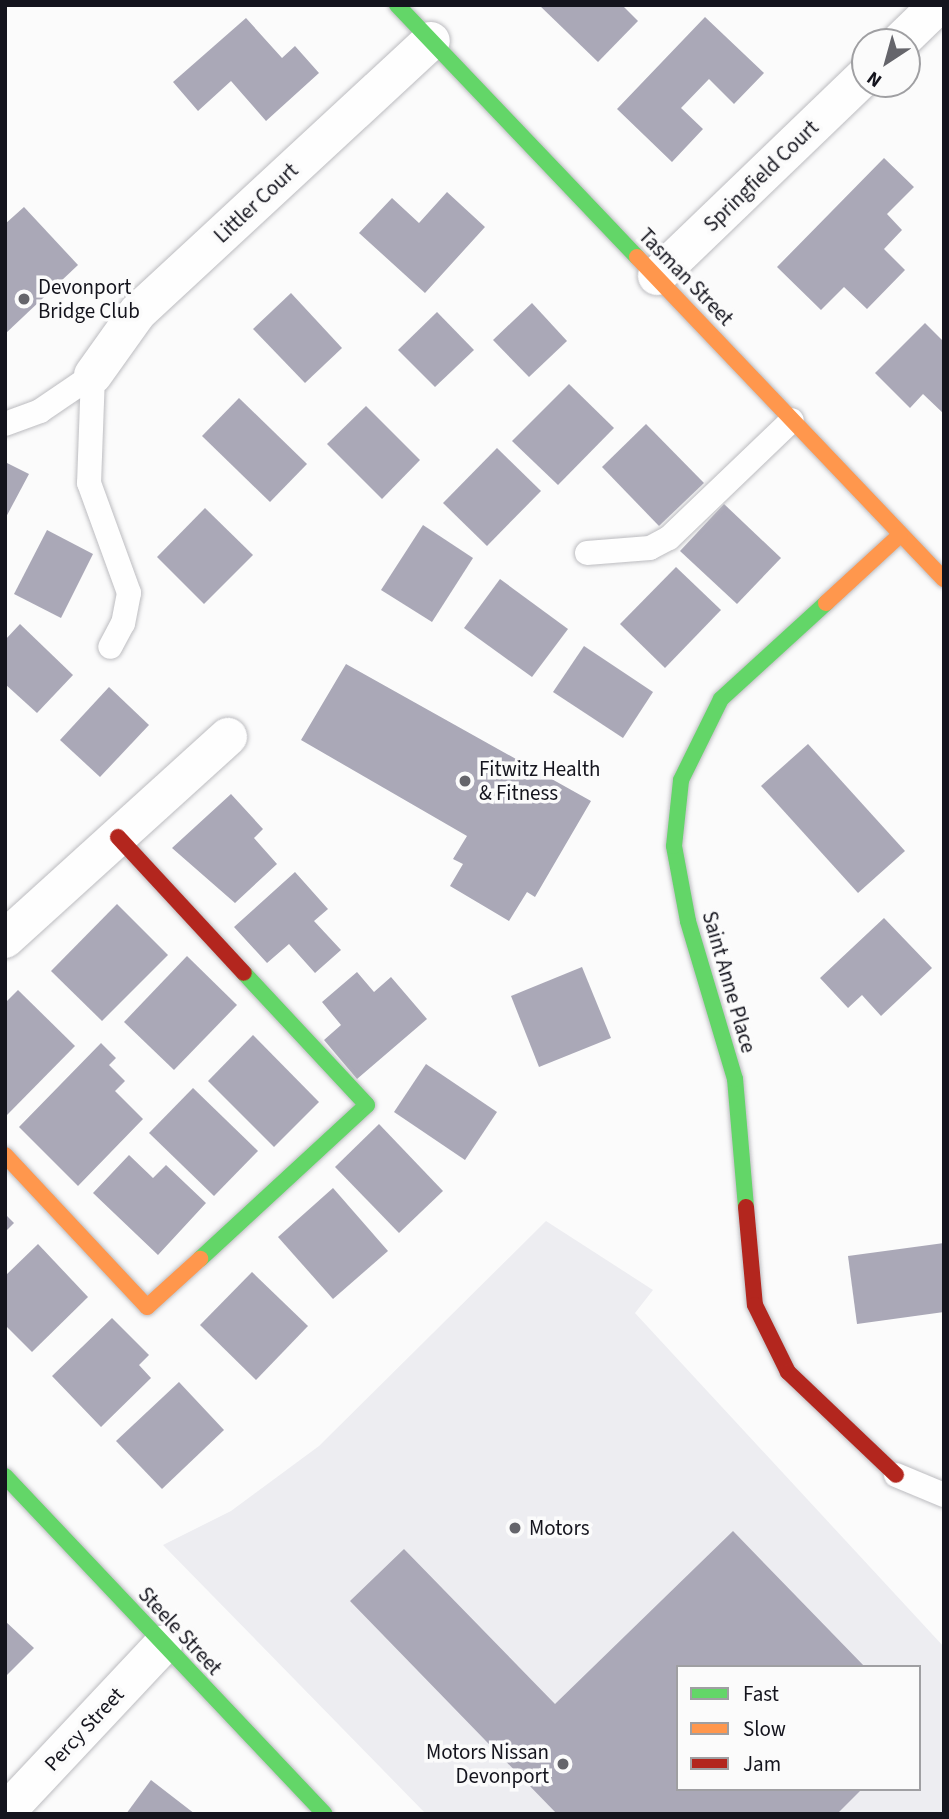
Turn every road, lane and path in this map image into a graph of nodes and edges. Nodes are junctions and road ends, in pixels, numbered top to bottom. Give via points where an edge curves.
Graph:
1 (397, 5) edge
2 (938, 5) edge
3 (914, 28) edge
4 (431, 41) junction
5 (851, 89) edge
6 (657, 276) junction
7 (93, 375) junction
8 (792, 420) junction
9 (5, 424) edge
10 (900, 534) junction
11 (587, 553) dead end
12 (944, 579) edge
13 (110, 647) dead end
14 (228, 737) dead end
15 (118, 836) junction
16 (5, 939) edge
17 (5, 1155) edge
18 (896, 1475) joint
19 (5, 1476) edge
20 (944, 1495) edge
21 (163, 1645) junction
22 (5, 1813) edge
23 (325, 1814) edge

1 - 4 street, Tasman Street
2 - 3 street
4 - 6 street, Tasman Street
4 - 7 street, Littler Court via 138,312
5 - 6 street, Springfield Court
6 - 8 street, Tasman Street
7 - 9 lane via 40,411
7 - 13 lane via 89,483 129,593 123,623
8 - 10 street, Tasman Street
8 - 11 lane via 669,538 650,548
10 - 12 street, Tasman Street
10 - 18 street, Saint Anne Place via 721,699 681,780 674,846 734,1079 755,1305 788,1372
14 - 15 street
15 - 16 street
15 - 17 street via 367,1105 147,1307
18 - 20 lane
19 - 21 street, Steele Street
21 - 22 street, Percy Street
21 - 23 street, Steele Street

